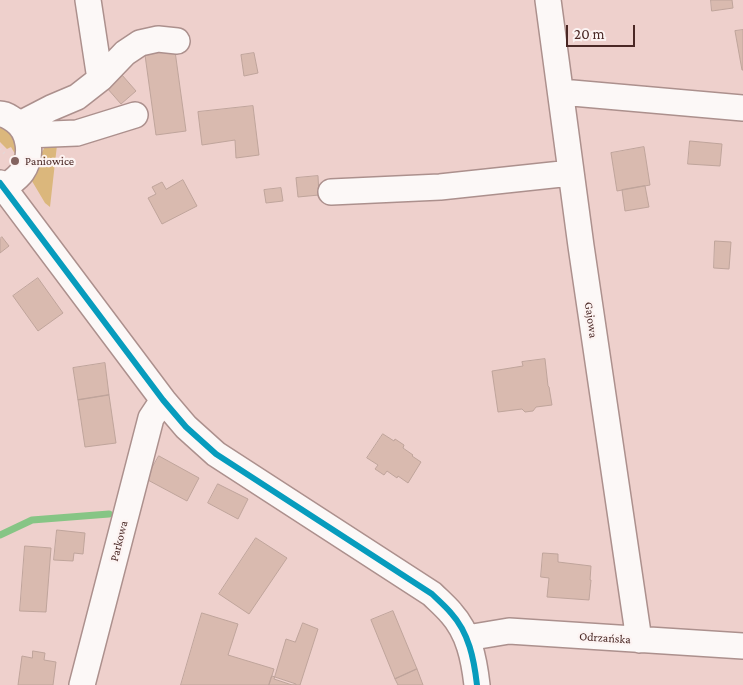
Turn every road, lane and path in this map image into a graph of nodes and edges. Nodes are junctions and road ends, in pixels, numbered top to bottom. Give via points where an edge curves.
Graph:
1 (88, 0) edge
2 (548, 0) edge
3 (177, 41) dead end
4 (100, 78) junction
5 (561, 92) junction
6 (743, 108) edge
7 (135, 115) dead end
8 (15, 124) edge
9 (0, 149) edge
10 (571, 173) junction
11 (8, 181) edge
12 (331, 192) dead end
13 (163, 400) junction
14 (467, 638) junction
15 (639, 640) junction
16 (743, 646) edge
17 (82, 685) edge
18 (477, 685) edge

1 - 4 street
2 - 5 street, Gajowa
3 - 4 street via 158,39 140,43
4 - 8 street via 77,97
5 - 6 street
5 - 10 street, Gajowa
7 - 8 street via 77,134
8 - 11 street via 29,155
9 - 11 path
10 - 12 street via 440,186
10 - 15 street, Gajowa
11 - 13 street
13 - 14 street via 216,454 432,594 452,614
13 - 17 street, Parkowa via 151,418
14 - 15 street, Odrzańska via 509,632
14 - 18 street
15 - 16 street, Odrzańska

